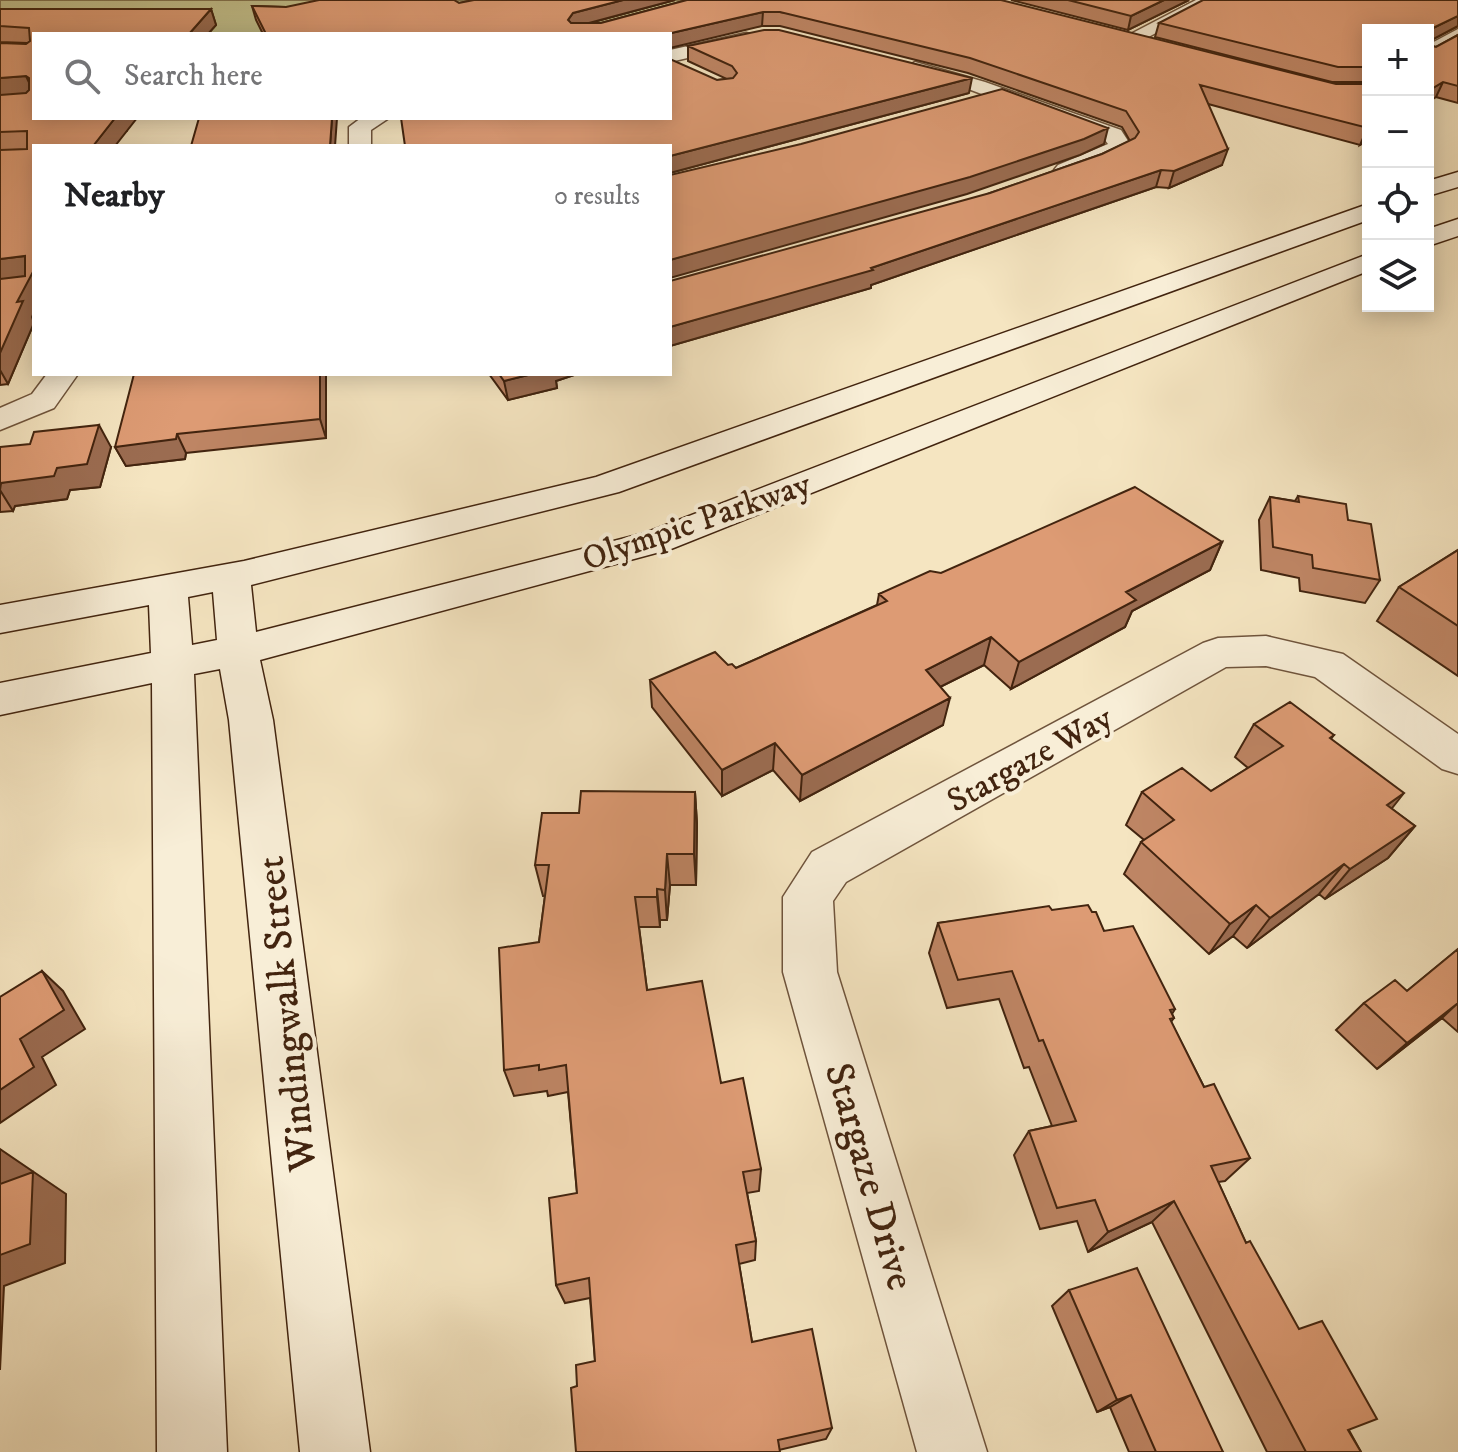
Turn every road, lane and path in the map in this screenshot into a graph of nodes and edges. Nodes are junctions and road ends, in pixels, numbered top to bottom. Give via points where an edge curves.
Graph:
1 (1209, 0) edge
2 (1458, 34) edge
3 (763, 35) edge
4 (1161, 45) edge
5 (1434, 49) edge
6 (672, 56) edge
7 (891, 62) edge
8 (672, 64) edge
9 (697, 75) edge
10 (1001, 94) junction
11 (964, 104) edge
12 (374, 120) edge
13 (360, 143) edge
14 (1045, 177) edge
15 (1458, 179) edge
16 (1434, 187) edge
17 (1362, 213) edge
18 (1458, 227) edge
19 (1434, 236) edge
20 (1362, 264) edge
21 (62, 376) edge
22 (0, 420) edge
23 (231, 577) junction
24 (168, 589) junction
25 (0, 619) edge
26 (238, 651) junction
27 (173, 665) junction
28 (0, 699) edge
29 (1458, 757) edge
30 (808, 897) joint
31 (192, 1452) edge
32 (335, 1452) edge
33 (952, 1452) edge

1 - 4 street via 1125,36
2 - 5 street
3 - 6 street
7 - 10 street
8 - 9 street
10 - 11 street
10 - 14 street via 1113,135 1121,147
12 - 13 street via 360,127
15 - 16 street
17 - 23 street, Olympic Parkway via 607,485
18 - 19 street
20 - 26 street, Olympic Parkway via 658,541
21 - 22 street via 43,401
23 - 24 street, Olympic Parkway
23 - 26 street, Windingwalk Street
24 - 25 street, Olympic Parkway
24 - 27 street
26 - 27 street, Olympic Parkway
26 - 32 street, Windingwalk Street via 251,720
27 - 28 street, Olympic Parkway
27 - 31 street
29 - 30 street, Stargaze Way via 1328,665 1266,651 1218,653 829,867
30 - 33 street, Stargaze Drive via 810,972

